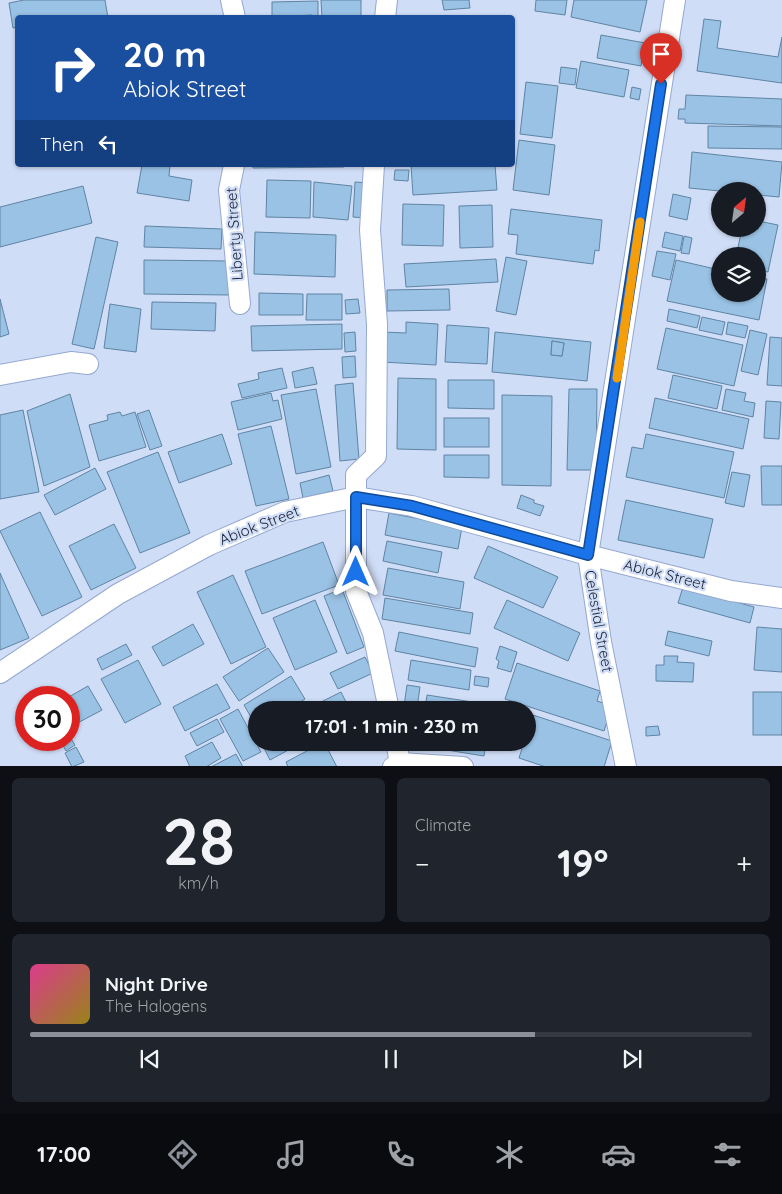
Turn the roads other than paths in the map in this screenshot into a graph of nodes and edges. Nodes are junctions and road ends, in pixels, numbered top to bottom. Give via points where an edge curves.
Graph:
1 (231, 0) edge
2 (387, 0) edge
3 (675, 0) edge
4 (234, 15) edge
5 (385, 15) edge
6 (234, 167) edge
7 (374, 167) edge
8 (240, 304) dead end
9 (88, 364) dead end
10 (0, 375) edge
11 (356, 497) junction
12 (588, 555) junction
13 (782, 598) edge
14 (0, 672) edge
15 (387, 701) edge
16 (396, 751) edge
17 (396, 765) edge
18 (462, 766) edge
19 (626, 766) edge

1 - 4 street
2 - 5 street
3 - 12 street, Celestial Street
6 - 8 street, Liberty Street via 229,190
7 - 11 street via 370,230 377,324 376,456 356,476
9 - 10 street via 70,362
11 - 12 street, Abiok Street via 412,506
11 - 14 street, Abiok Street via 285,512 209,545 118,594
11 - 15 street via 356,591 373,633
12 - 13 street, Abiok Street via 731,591
12 - 19 street, Celestial Street via 601,642
16 - 17 street
17 - 18 street

